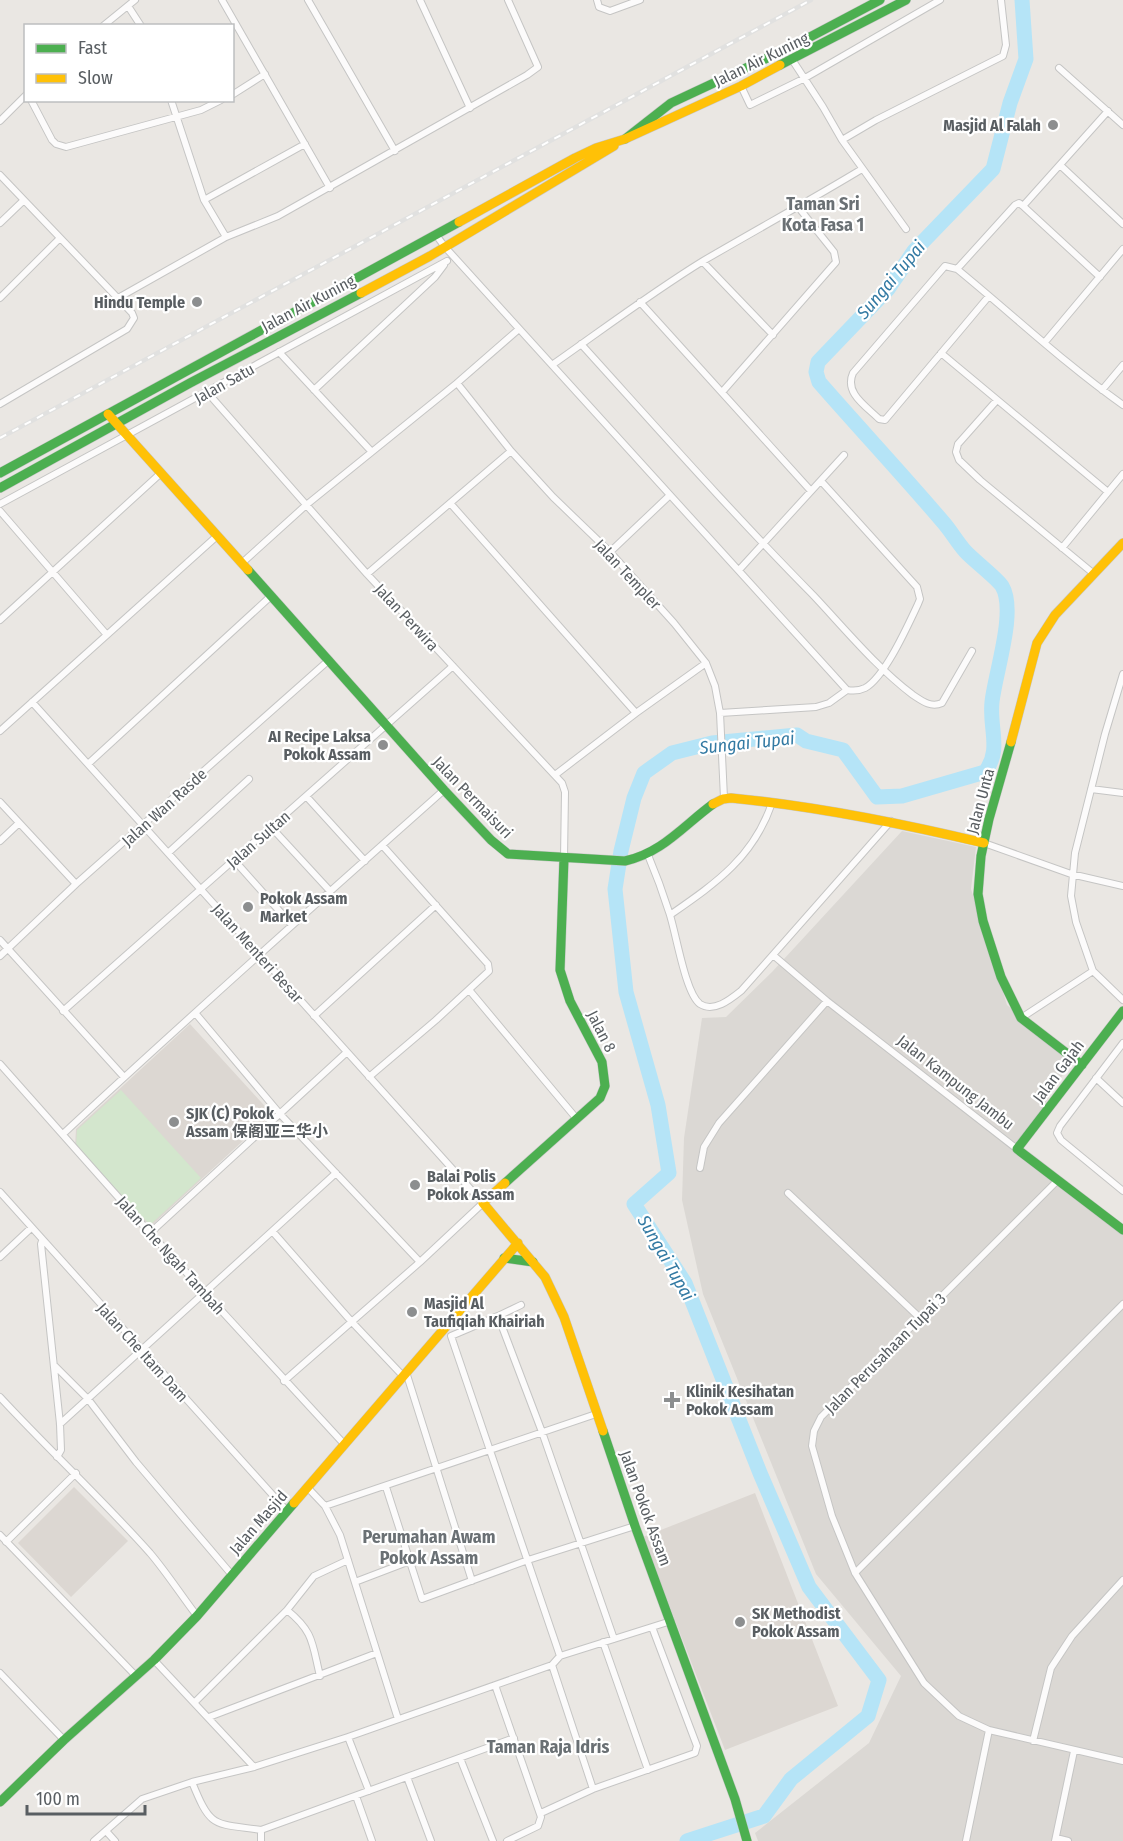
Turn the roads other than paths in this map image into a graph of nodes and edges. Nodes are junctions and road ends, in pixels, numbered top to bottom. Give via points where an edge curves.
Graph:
1 (135, 0) edge
2 (222, 0) edge
3 (308, 0) edge
4 (420, 0) edge
5 (508, 0) edge
6 (597, 0) edge
7 (640, 0) edge
8 (880, 0) edge
9 (906, 0) edge
10 (940, 0) edge
11 (1001, 0) edge
12 (128, 6) junction
13 (106, 24) edge
14 (140, 24) edge
15 (793, 61) junction
16 (1059, 68) dead end
17 (265, 74) junction
18 (805, 78) junction
19 (741, 86) junction
20 (234, 93) edge
21 (24, 97) edge
22 (32, 102) edge
23 (172, 102) edge
24 (217, 102) edge
25 (470, 108) junction
26 (1108, 111) junction
27 (176, 118) junction
28 (0, 121) edge
29 (1123, 125) edge
30 (625, 139) junction
31 (842, 141) junction
32 (305, 144) junction
33 (395, 151) junction
34 (1060, 165) junction
35 (862, 170) junction
36 (0, 175) edge
37 (330, 188) junction
38 (24, 200) junction
39 (204, 200) junction
40 (1023, 206) junction
41 (799, 207) junction
42 (0, 223) edge
43 (1123, 224) edge
44 (906, 229) dead end
45 (436, 235) junction
46 (226, 237) junction
47 (60, 238) junction
48 (1123, 249) edge
49 (448, 251) junction
50 (447, 261) junction
51 (703, 262) junction
52 (957, 268) junction
53 (1100, 277) junction
54 (989, 296) junction
55 (0, 298) edge
56 (118, 298) junction
57 (640, 302) junction
58 (519, 329) junction
59 (773, 335) junction
60 (1045, 342) junction
61 (581, 344) junction
62 (279, 352) junction
63 (941, 353) junction
64 (552, 365) junction
65 (1123, 365) edge
66 (457, 383) junction
67 (314, 390) junction
68 (1102, 390) junction
69 (723, 391) junction
70 (207, 392) junction
71 (997, 400) junction
72 (0, 404) edge
73 (1123, 405) edge
74 (108, 414) junction
75 (116, 423) junction
76 (127, 435) junction
77 (371, 451) junction
78 (511, 451) junction
79 (844, 455) dead end
80 (0, 473) edge
81 (161, 473) junction
82 (1123, 474) edge
83 (821, 480) junction
84 (0, 488) edge
85 (811, 491) junction
86 (1108, 492) junction
87 (669, 496) junction
88 (450, 503) junction
89 (0, 504) edge
90 (305, 506) junction
91 (0, 510) edge
92 (217, 536) junction
93 (763, 544) junction
94 (1062, 548) junction
95 (1122, 548) edge
96 (610, 552) junction
97 (242, 563) junction
98 (739, 570) junction
99 (53, 573) junction
100 (367, 574) junction
101 (1094, 574) junction
102 (271, 596) junction
103 (0, 620) edge
104 (106, 635) junction
105 (972, 651) dead end
106 (329, 660) junction
107 (706, 663) junction
108 (453, 666) junction
109 (884, 668) junction
110 (1123, 674) edge
111 (847, 690) junction
112 (32, 702) junction
113 (636, 713) junction
114 (720, 713) junction
115 (387, 725) junction
116 (0, 731) edge
117 (88, 764) junction
118 (555, 776) junction
119 (249, 779) dead end
120 (1091, 789) junction
121 (444, 790) junction
122 (1123, 793) edge
123 (306, 796) junction
124 (724, 798) junction
125 (0, 802) edge
126 (772, 803) junction
127 (891, 821) junction
128 (19, 823) junction
129 (143, 825) junction
130 (272, 827) junction
131 (0, 841) edge
132 (984, 843) junction
133 (382, 845) junction
134 (168, 853) junction
135 (648, 855) junction
136 (564, 858) junction
137 (234, 860) junction
138 (365, 861) junction
139 (1071, 874) junction
140 (76, 884) junction
141 (1123, 886) edge
142 (201, 889) junction
143 (330, 891) junction
144 (436, 905) junction
145 (670, 915) junction
146 (291, 924) junction
147 (0, 940) edge
148 (8, 949) junction
149 (258, 953) junction
150 (773, 955) junction
151 (0, 956) edge
152 (1093, 971) junction
153 (470, 990) junction
154 (1123, 1000) edge
155 (828, 1001) junction
156 (63, 1011) junction
157 (1123, 1011) edge
158 (196, 1014) junction
159 (314, 1016) junction
160 (1021, 1018) junction
161 (1123, 1043) edge
162 (347, 1052) junction
163 (0, 1064) edge
164 (1082, 1065) junction
165 (124, 1077) junction
166 (369, 1077) junction
167 (1096, 1078) junction
168 (1123, 1103) edge
169 (280, 1114) junction
170 (576, 1118) junction
171 (63, 1134) junction
172 (1017, 1149) junction
173 (700, 1168) dead end
174 (336, 1173) junction
175 (1058, 1181) junction
176 (1123, 1191) edge
177 (0, 1192) edge
178 (788, 1193) dead end
179 (483, 1203) junction
180 (31, 1228) junction
181 (1123, 1230) edge
182 (273, 1232) junction
183 (150, 1233) junction
184 (42, 1241) junction
185 (518, 1243) junction
186 (0, 1257) edge
187 (504, 1258) junction
188 (420, 1262) junction
189 (533, 1262) junction
190 (206, 1294) junction
191 (1123, 1304) edge
192 (521, 1305) dead end
193 (498, 1316) junction
194 (920, 1318) junction
195 (351, 1321) junction
196 (143, 1350) junction
197 (55, 1366) junction
198 (405, 1374) junction
199 (284, 1381) junction
200 (0, 1397) edge
201 (88, 1400) junction
202 (596, 1414) junction
203 (60, 1424) junction
204 (542, 1432) junction
205 (344, 1444) junction
206 (491, 1451) junction
207 (57, 1457) junction
208 (438, 1469) junction
209 (76, 1473) junction
210 (386, 1487) junction
211 (308, 1488) junction
212 (324, 1506) junction
213 (286, 1512) junction
214 (635, 1526) junction
215 (0, 1535) edge
216 (6, 1542) junction
217 (581, 1544) junction
218 (348, 1560) junction
219 (528, 1560) junction
220 (410, 1561) junction
221 (855, 1572) junction
222 (232, 1575) junction
223 (1123, 1580) edge
224 (472, 1581) junction
225 (355, 1582) junction
226 (287, 1610) junction
227 (197, 1616) junction
228 (671, 1621) junction
229 (652, 1627) junction
230 (614, 1640) junction
231 (603, 1642) junction
232 (377, 1653) junction
233 (560, 1656) junction
234 (154, 1660) junction
235 (552, 1665) junction
236 (0, 1673) edge
237 (136, 1676) junction
238 (320, 1676) junction
239 (495, 1685) junction
240 (195, 1702) junction
241 (209, 1717) junction
242 (398, 1719) junction
243 (988, 1730) junction
244 (348, 1737) junction
245 (514, 1738) junction
246 (64, 1740) junction
247 (1033, 1741) junction
248 (1074, 1751) junction
249 (460, 1758) junction
250 (1123, 1761) edge
251 (254, 1767) junction
252 (648, 1770) junction
253 (406, 1777) junction
254 (192, 1782) junction
255 (593, 1790) junction
256 (369, 1791) junction
257 (356, 1796) junction
258 (0, 1802) edge
259 (541, 1813) junction
260 (261, 1830) junction
261 (106, 1831) junction
262 (1055, 1840) edge
263 (94, 1841) edge
264 (115, 1841) edge
265 (261, 1841) edge
266 (372, 1841) edge
267 (431, 1841) edge
268 (493, 1841) edge
269 (507, 1841) edge
270 (747, 1841) edge
271 (966, 1841) edge
272 (1068, 1841) edge

1 - 12 street
2 - 17 street
3 - 33 street
4 - 25 street
5 - 25 street via 538,67
6 - 7 street via 599,7 610,11
8 - 30 street via 671,103
9 - 15 street, Jalan Air Kuning
10 - 18 street
11 - 31 street via 1006,45 1003,56
12 - 13 street
12 - 14 street
15 - 18 street
15 - 19 street, Jalan Air Kuning
16 - 26 street
17 - 20 street
17 - 32 street
18 - 19 street via 750,105
18 - 31 street
19 - 30 street, Jalan Air Kuning
21 - 28 street
22 - 27 street via 52,140 66,147
23 - 27 street
24 - 27 street
25 - 33 street
26 - 29 street
26 - 34 street
27 - 39 street
30 - 45 street, Jalan Air Kuning via 575,158
30 - 49 street, Jalan Air Kuning
31 - 35 street
32 - 37 street
32 - 39 street
33 - 37 street
34 - 40 street
34 - 43 street
35 - 41 street
35 - 44 street
36 - 38 street
37 - 46 street via 278,216
38 - 42 street
38 - 47 street
39 - 46 street
40 - 52 street via 1014,205
40 - 53 street
41 - 51 street
41 - 59 street via 834,252 836,262
45 - 49 street
45 - 74 street, Jalan Air Kuning
46 - 56 street
47 - 55 street
47 - 56 street
48 - 53 street
49 - 50 street
49 - 58 street
49 - 75 street, Jalan Air Kuning
50 - 62 street, Jalan Satu
50 - 67 street via 435,277
51 - 57 street
51 - 59 street
52 - 54 street
52 - 63 street via 945,266 853,373 852,393 879,419 885,420
53 - 60 street
54 - 60 street
54 - 63 street
56 - 72 street via 134,318 127,329
57 - 61 street
57 - 69 street
58 - 64 street
58 - 66 street
59 - 69 street
60 - 68 street
61 - 64 street
61 - 93 street
62 - 67 street
62 - 70 street, Jalan Satu
63 - 71 street
64 - 87 street
65 - 68 street
66 - 77 street
66 - 78 street, Jalan Templer
67 - 77 street
68 - 73 street
69 - 85 street
70 - 76 street, Jalan Satu
70 - 90 street, Jalan Perwira
71 - 86 street
71 - 94 street via 958,444 959,460
74 - 75 street, Jalan Permaisuri
74 - 80 street, Jalan Air Kuning
75 - 76 street, Jalan Permaisuri
75 - 84 street, Jalan Air Kuning
76 - 81 street, Jalan Permaisuri
76 - 89 street, Jalan Satu
77 - 90 street
78 - 88 street
78 - 96 street, Jalan Templer
79 - 83 street
81 - 92 street, Jalan Permaisuri
81 - 99 street
82 - 86 street
83 - 85 street
83 - 109 street via 918,587 918,604
85 - 93 street
86 - 94 street
87 - 96 street
87 - 98 street
88 - 100 street
88 - 113 street
90 - 97 street
90 - 100 street, Jalan Perwira
91 - 99 street
92 - 97 street, Jalan Permaisuri
92 - 104 street
93 - 98 street
93 - 109 street
94 - 101 street
95 - 101 street, Jalan Unta
96 - 107 street, Jalan Templer
97 - 102 street, Jalan Permaisuri
98 - 111 street
99 - 103 street
99 - 104 street
100 - 108 street, Jalan Perwira
101 - 132 street, Jalan Unta via 1055,615 1037,644
102 - 106 street, Jalan Permaisuri
102 - 117 street
104 - 112 street
105 - 109 street via 937,706 913,694
106 - 115 street, Jalan Permaisuri
106 - 129 street, Jalan Wan Rasde
107 - 113 street
107 - 114 street, Jalan Templer
108 - 115 street, Jalan Sultan
108 - 118 street, Jalan Perwira
109 - 111 street via 862,690
110 - 120 street
111 - 114 street via 816,707
112 - 116 street
112 - 117 street, Jalan Menteri Besar
113 - 118 street
114 - 124 street, Jalan Templer
115 - 121 street, Jalan Permaisuri
115 - 123 street, Jalan Sultan
117 - 129 street, Jalan Menteri Besar
118 - 136 street, Jalan Perwira via 565,792
119 - 134 street
120 - 122 street
120 - 139 street
121 - 133 street
121 - 136 street, Jalan Permaisuri via 508,854
123 - 130 street, Jalan Sultan
123 - 138 street
124 - 126 street
124 - 135 street, Jalan Permaisuri
125 - 128 street
126 - 127 street
126 - 145 street via 767,818 735,866
127 - 132 street
127 - 150 street
128 - 131 street
128 - 140 street
129 - 134 street, Jalan Menteri Besar
129 - 140 street, Jalan Wan Rasde
130 - 137 street, Jalan Sultan
130 - 143 street
132 - 139 street
132 - 160 street, Jalan Unta via 978,896 982,917 1003,981
133 - 138 street
133 - 144 street
134 - 142 street, Jalan Menteri Besar
135 - 136 street, Jalan Permaisuri via 625,861
135 - 145 street
136 - 170 street, Jalan 8 via 560,970 570,1001 605,1074 600,1098
137 - 142 street, Jalan Sultan
137 - 146 street
138 - 143 street
139 - 141 street
139 - 152 street via 1076,922
140 - 148 street, Jalan Wan Rasde
142 - 149 street, Jalan Menteri Besar
142 - 156 street, Jalan Sultan
143 - 146 street
144 - 153 street via 488,964 489,970
144 - 159 street
145 - 150 street via 689,986 701,1005 717,1006 730,1000
146 - 149 street
147 - 148 street
148 - 151 street, Jalan Wan Rasde
148 - 156 street
149 - 158 street
149 - 159 street, Jalan Menteri Besar
150 - 155 street, Jalan Kampung Jambu
152 - 154 street
152 - 160 street
153 - 166 street
153 - 170 street
155 - 172 street, Jalan Kampung Jambu
155 - 173 street via 719,1123 704,1147
156 - 165 street
157 - 164 street, Jalan Gajah
158 - 165 street
158 - 169 street
159 - 162 street, Jalan Menteri Besar
160 - 164 street, Jalan Unta
161 - 167 street
162 - 166 street, Jalan Menteri Besar
162 - 169 street
163 - 171 street, Jalan Che Ngah Tambah
164 - 172 street, Jalan Gajah
165 - 171 street
166 - 179 street, Jalan Menteri Besar
167 - 168 street
167 - 176 street via 1057,1133 1060,1140
169 - 174 street
169 - 183 street
170 - 179 street, Jalan 8
171 - 183 street, Jalan Che Ngah Tambah
172 - 175 street, Jalan Kampung Jambu
174 - 182 street
174 - 188 street
175 - 181 street, Jalan Kampung Jambu
175 - 194 street, Jalan Perusahaan Tupai 3
177 - 180 street, Jalan Che Itam Dam
178 - 194 street
179 - 185 street, Jalan Pokok Assam
179 - 188 street
180 - 184 street, Jalan Che Itam Dam
180 - 186 street
182 - 190 street
182 - 195 street
183 - 190 street, Jalan Che Ngah Tambah
184 - 196 street, Jalan Che Itam Dam
184 - 197 street
185 - 187 street, Jalan Masjid
185 - 189 street, Jalan Pokok Assam
187 - 189 street
187 - 198 street, Jalan Masjid
188 - 195 street
189 - 202 street, Jalan Pokok Assam via 545,1277 564,1317
190 - 196 street
190 - 199 street, Jalan Che Ngah Tambah
191 - 221 street
192 - 193 street
193 - 204 street
193 - 206 street via 451,1335
194 - 221 street, Jalan Perusahaan Tupai 3 via 820,1417 814,1431 812,1446 832,1515
195 - 198 street
195 - 199 street
196 - 201 street
196 - 213 street, Jalan Che Itam Dam
197 - 201 street
197 - 203 street
198 - 205 street, Jalan Masjid
198 - 208 street
199 - 205 street, Jalan Che Ngah Tambah
200 - 207 street
201 - 203 street
201 - 222 street
202 - 204 street
202 - 214 street, Jalan Pokok Assam
203 - 207 street via 61,1450
204 - 206 street
204 - 217 street
205 - 211 street, Jalan Masjid
206 - 208 street
206 - 219 street
207 - 209 street
208 - 210 street
208 - 224 street
209 - 216 street
209 - 227 street via 163,1569
210 - 212 street
210 - 220 street
211 - 212 street
211 - 213 street, Jalan Masjid
212 - 218 street
213 - 222 street, Jalan Masjid
214 - 217 street
214 - 228 street, Jalan Pokok Assam
215 - 216 street
216 - 237 street
217 - 219 street
217 - 230 street
218 - 225 street
218 - 226 street via 315,1576
219 - 224 street
219 - 233 street
220 - 224 street via 422,1599
220 - 225 street
221 - 243 street, Jalan Perusahaan Tupai 3 via 924,1683 959,1716
222 - 227 street, Jalan Masjid
223 - 247 street via 1072,1636 1051,1668
225 - 232 street
226 - 238 street via 303,1623 312,1639
226 - 240 street
227 - 234 street, Jalan Masjid
228 - 229 street
228 - 270 street, Jalan Pokok Assam
229 - 230 street
229 - 252 street via 697,1746 693,1755
230 - 231 street
231 - 233 street
231 - 252 street
232 - 238 street
232 - 242 street
233 - 235 street
234 - 237 street, Jalan Masjid
234 - 240 street
235 - 239 street
235 - 255 street
236 - 246 street
237 - 246 street, Jalan Masjid
238 - 241 street
239 - 242 street
239 - 245 street
240 - 241 street
241 - 251 street
242 - 244 street
243 - 247 street, Jalan Perusahaan Tupai 3
243 - 271 street
244 - 251 street
244 - 256 street
245 - 249 street
245 - 259 street
246 - 258 street, Jalan Masjid
247 - 248 street, Jalan Perusahaan Tupai 3
248 - 250 street, Jalan Perusahaan Tupai 3
248 - 262 street
249 - 253 street
249 - 268 street
251 - 254 street
252 - 255 street
253 - 256 street
253 - 267 street
254 - 260 street via 212,1820
254 - 261 street via 142,1799
255 - 259 street
256 - 257 street
257 - 260 street
257 - 266 street
259 - 269 street via 538,1826
260 - 265 street
261 - 263 street
261 - 264 street
262 - 272 street

